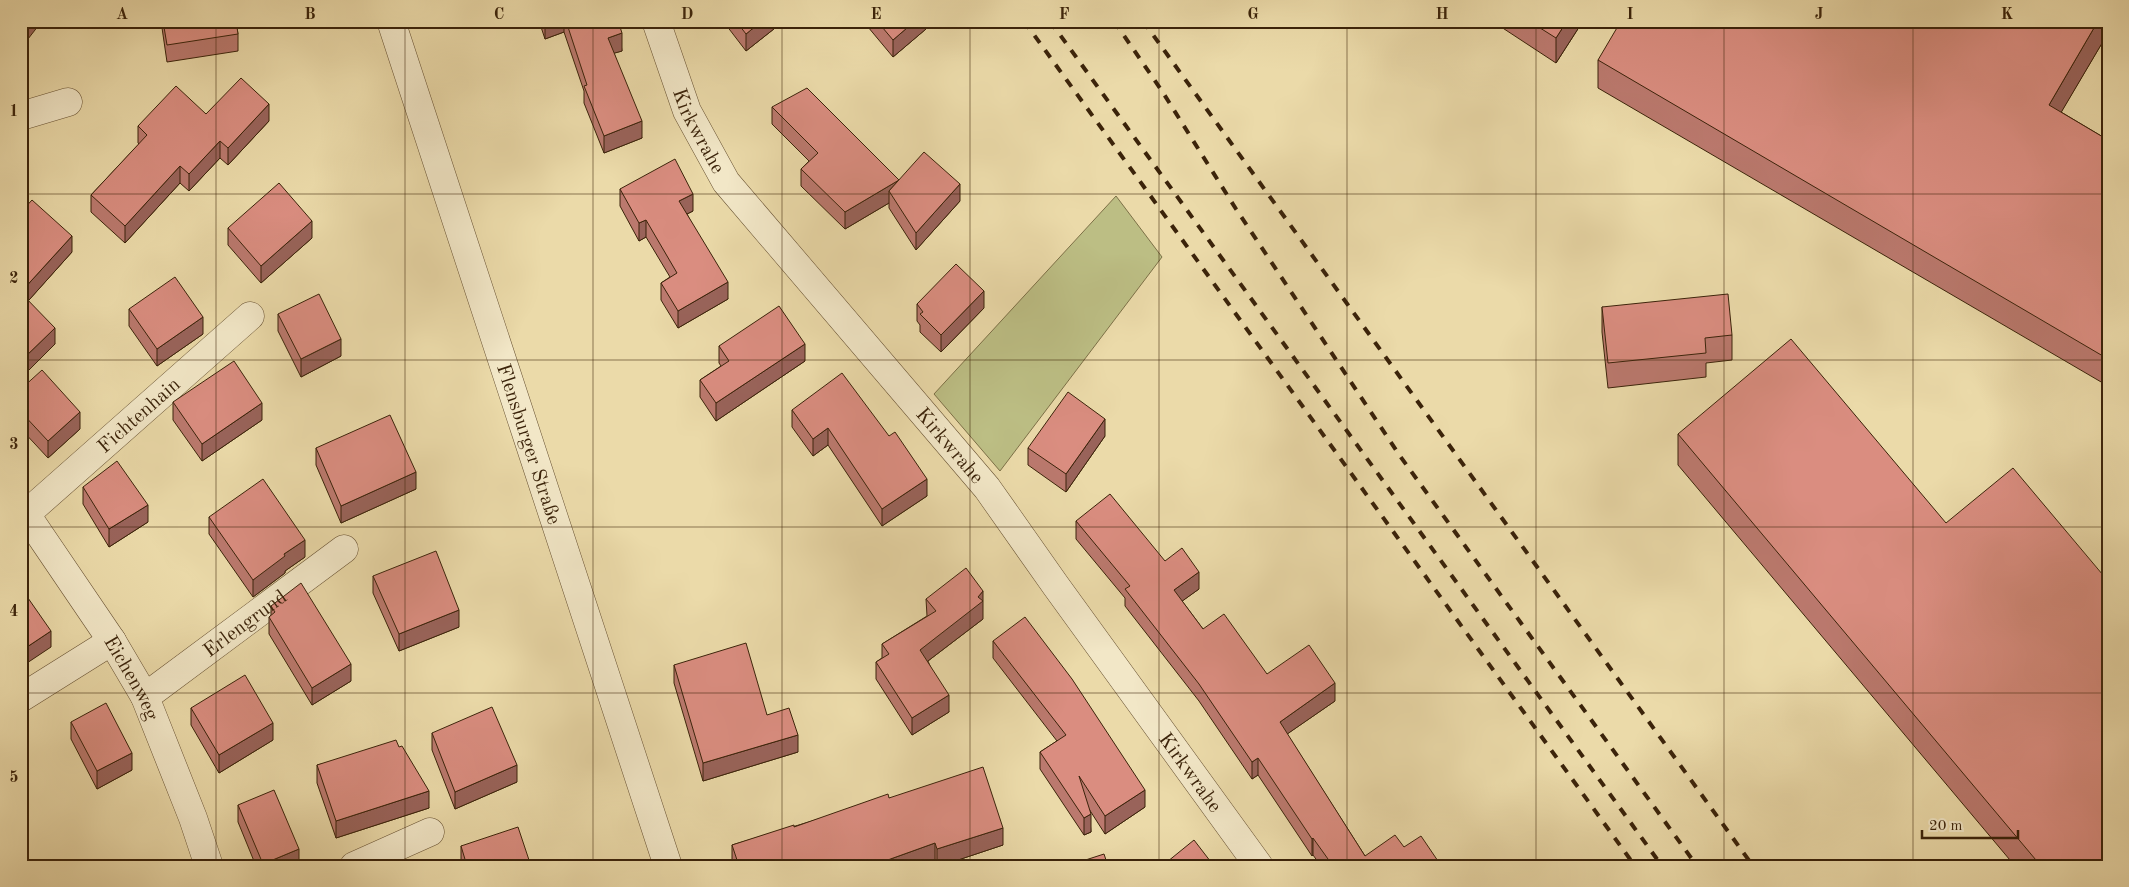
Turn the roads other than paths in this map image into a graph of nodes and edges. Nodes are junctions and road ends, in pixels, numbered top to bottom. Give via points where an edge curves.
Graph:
1 (391, 21) edge
2 (656, 21) edge
3 (68, 102) dead end
4 (21, 116) edge
5 (250, 316) dead end
6 (24, 510) edge
7 (344, 549) dead end
8 (112, 641) junction
9 (145, 697) junction
10 (21, 698) edge
11 (430, 832) dead end
12 (209, 866) edge
13 (354, 866) edge
14 (668, 866) edge
15 (1259, 866) edge

1 - 14 street, Flensburger Straße
2 - 15 street, Kirkwrahe via 687,111 726,182 987,488
3 - 4 street
5 - 6 street, Fichtenhain
6 - 8 street, Eichenweg
7 - 9 street, Erlengrund
8 - 9 street, Eichenweg
8 - 10 street
9 - 12 street, Eichenweg
11 - 13 street

